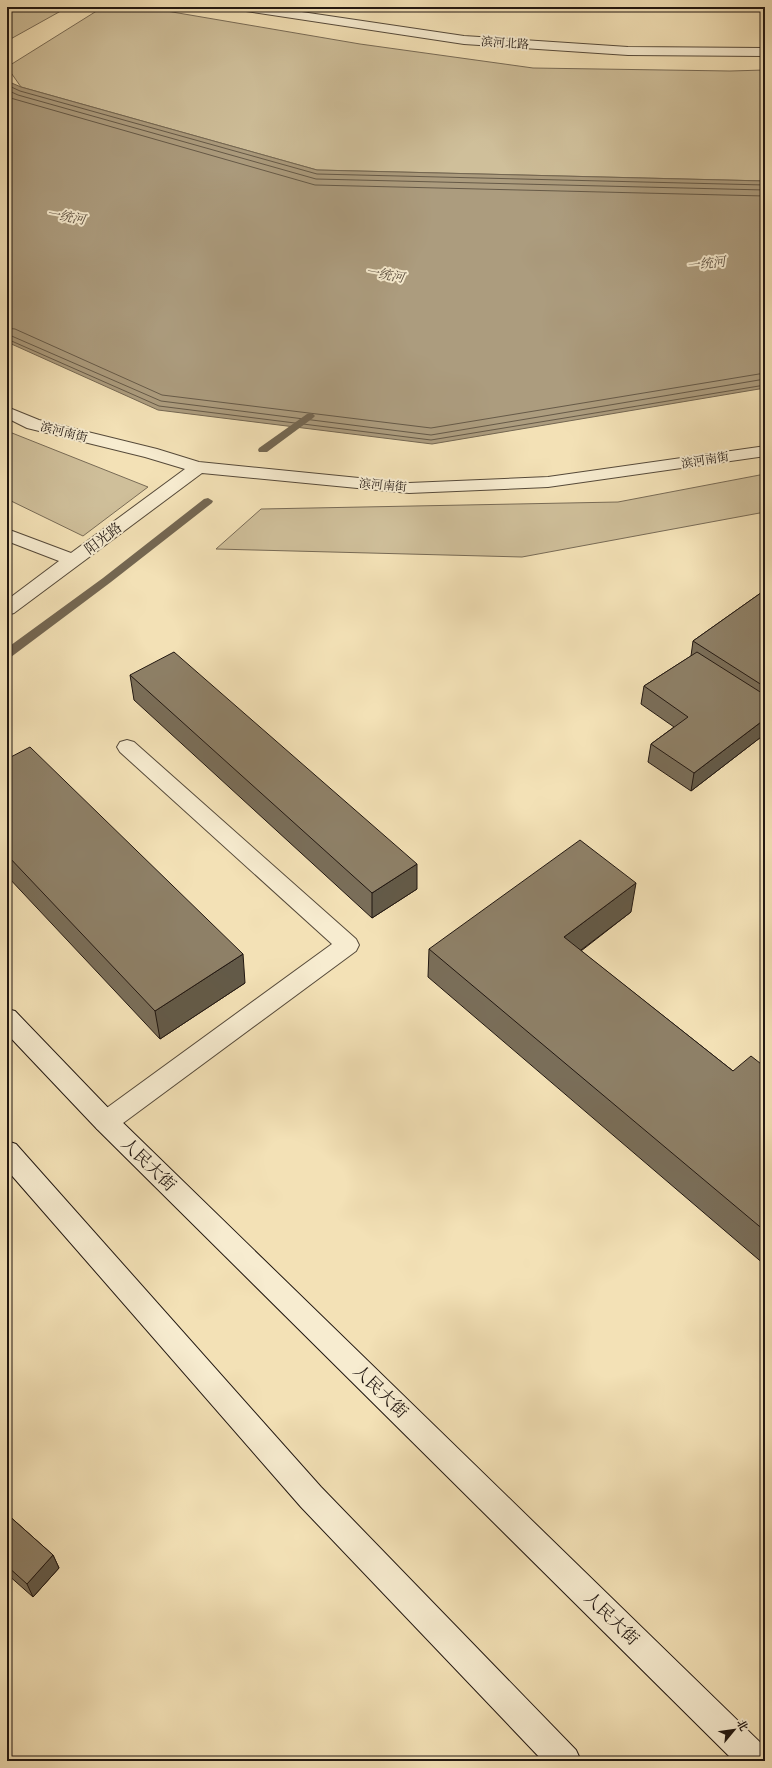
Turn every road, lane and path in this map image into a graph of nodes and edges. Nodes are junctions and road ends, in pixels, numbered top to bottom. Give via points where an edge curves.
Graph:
1 (246, 7) edge
2 (765, 52) edge
3 (7, 412) edge
4 (765, 451) edge
5 (198, 467) junction
6 (7, 535) edge
7 (73, 560) junction
8 (7, 609) edge
9 (127, 747) dead end
10 (7, 1018) edge
11 (106, 1122) junction
12 (7, 1152) edge
13 (565, 1761) edge
14 (757, 1761) edge

1 - 2 street, 滨河北路 via 464,40 628,51
3 - 5 street, 滨河南街 via 33,424
4 - 5 street, 滨河南街 via 548,482 409,488
5 - 7 street, 阳光路
6 - 7 street
7 - 8 street, 阳光路
9 - 11 street via 348,945
10 - 11 street, 人民大街
11 - 14 street, 人民大街
12 - 13 street via 311,1497

